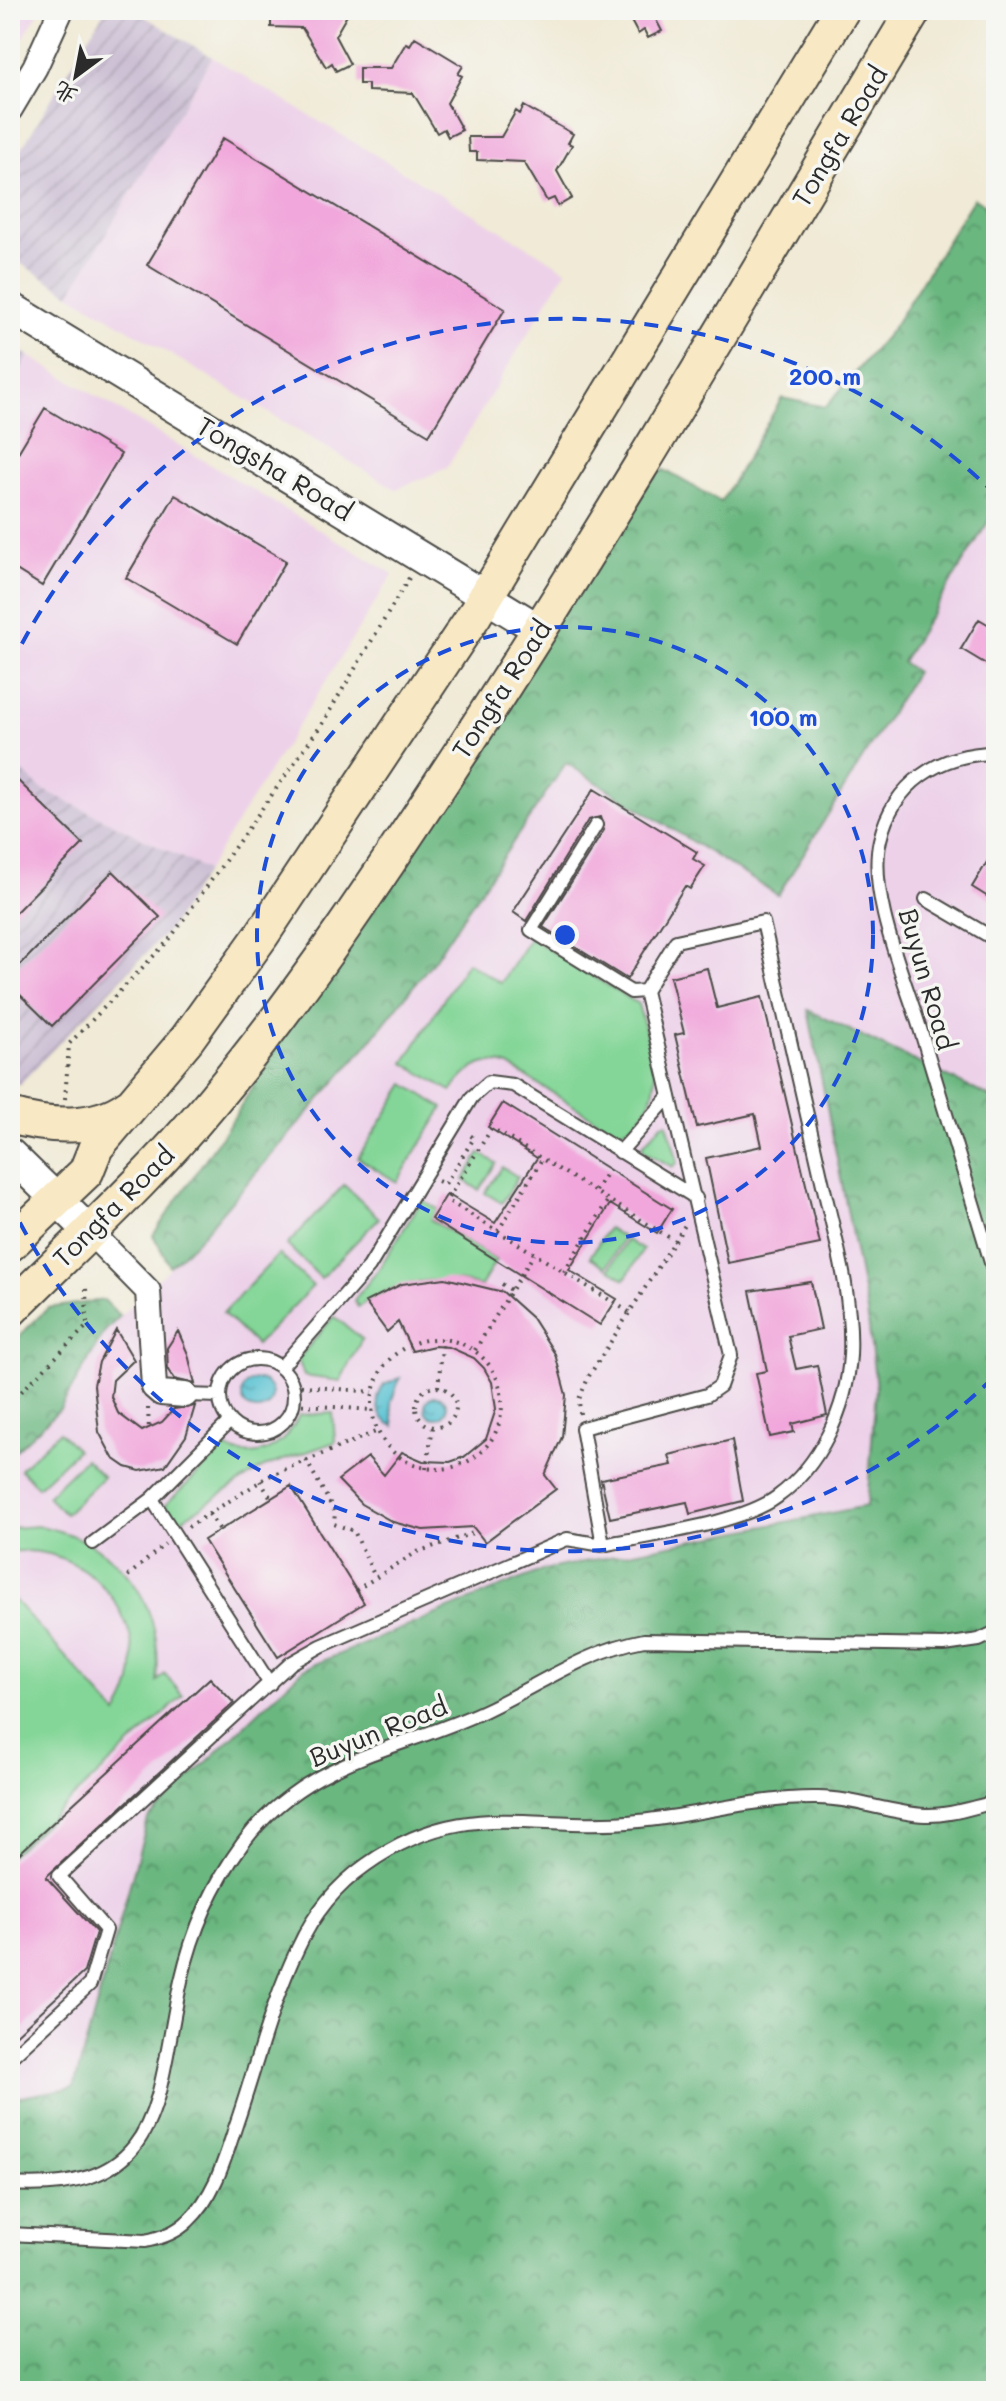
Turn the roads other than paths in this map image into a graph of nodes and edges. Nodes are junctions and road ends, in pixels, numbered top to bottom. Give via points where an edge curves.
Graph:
1 (61, 10) edge
2 (842, 10) edge
3 (914, 10) edge
4 (10, 109) edge
5 (10, 307) edge
6 (485, 597) junction
7 (540, 630) junction
8 (996, 753) edge
9 (596, 825) dead end
10 (926, 899) dead end
11 (996, 940) edge
12 (645, 991) junction
13 (670, 1096) junction
14 (135, 1101) junction
15 (10, 1116) edge
16 (620, 1152) junction
17 (10, 1154) edge
18 (57, 1199) junction
19 (697, 1201) junction
20 (90, 1232) junction
21 (10, 1244) edge
22 (996, 1279) edge
23 (10, 1310) edge
24 (281, 1367) junction
25 (185, 1395) joint
26 (220, 1396) junction
27 (230, 1421) junction
28 (152, 1499) junction
29 (93, 1543) dead end
30 (603, 1545) junction
31 (996, 1632) edge
32 (270, 1684) junction
33 (996, 1802) edge
34 (10, 2058) edge
35 (10, 2184) edge
36 (10, 2234) edge

1 - 4 street
2 - 6 main road, Tongfa Road
3 - 7 main road, Tongfa Road
5 - 6 street, Tongsha Road
6 - 7 street, Tongsha Road
6 - 14 main road, Tongfa Road via 261,936
7 - 20 main road, Tongfa Road via 265,1035 189,1129
8 - 22 lane, Buyun Road via 958,756 916,778 887,819 878,870 892,935
9 - 12 lane via 531,930 631,992
10 - 11 lane
12 - 13 lane
12 - 30 lane via 676,941 763,922 845,1284 850,1356 829,1431 815,1458 777,1497 758,1509
13 - 16 lane
13 - 19 lane
14 - 15 main road via 110,1118 81,1123 47,1124
14 - 18 main road, Tongfa Road via 96,1147 86,1172
16 - 19 lane
16 - 24 lane via 513,1085 496,1080 482,1085 369,1267
17 - 18 street
18 - 20 street
18 - 21 main road, Tongfa Road
19 - 30 lane via 731,1355 728,1373 707,1395 582,1428
20 - 23 main road, Tongfa Road
20 - 25 street via 148,1291 154,1387 167,1395
24 - 26 lane via 247,1360 227,1373
24 - 27 lane via 293,1385 289,1415 273,1430 250,1432
25 - 26 lane
26 - 27 lane
27 - 28 lane
28 - 29 lane
28 - 32 lane
30 - 32 lane via 567,1539 313,1650
31 - 35 lane, Buyun Road via 944,1645 644,1640 611,1646 482,1712 329,1769 274,1810 223,1873 190,1946 161,2093 135,2145 116,2165 68,2184
32 - 34 lane via 59,1876 106,1930 90,1984
33 - 36 lane via 924,1815 823,1798 767,1798 619,1823 477,1820 410,1838 353,1875 309,1927 287,1973 220,2172 188,2221 162,2238 145,2241

